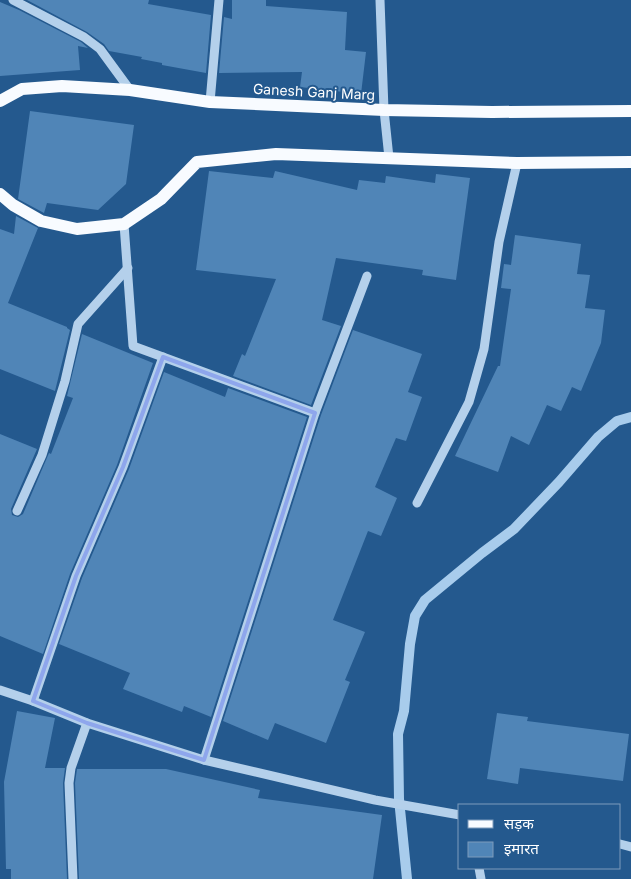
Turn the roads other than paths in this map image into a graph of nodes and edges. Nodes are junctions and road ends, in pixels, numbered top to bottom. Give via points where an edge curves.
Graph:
1 (14, 0) edge
2 (220, 0) edge
3 (380, 0) edge
4 (130, 90) junction
5 (0, 101) edge
6 (210, 102) junction
7 (384, 110) junction
8 (631, 111) edge
9 (389, 158) junction
10 (631, 162) edge
11 (517, 163) junction
12 (0, 194) edge
13 (124, 224) junction
14 (128, 268) junction
15 (367, 276) dead end
16 (163, 357) junction
17 (315, 412) junction
18 (417, 503) dead end
19 (17, 511) dead end
20 (0, 690) edge
21 (33, 701) junction
22 (87, 723) junction
23 (204, 760) junction
24 (456, 814) edge
25 (73, 879) edge

1 - 4 street via 84,37 100,49
2 - 6 street
3 - 7 street
4 - 5 main road, Ganesh Ganj Marg via 62,86 22,89
4 - 6 main road, Ganesh Ganj Marg
6 - 7 main road, Ganesh Ganj Marg
7 - 8 main road, Ganesh Ganj Marg
7 - 9 street
9 - 11 main road
9 - 13 main road via 276,154 197,162 161,199
10 - 11 main road
11 - 18 street via 498,242 484,349 469,402
12 - 13 main road via 41,221 77,229
13 - 14 street
14 - 16 street via 134,346
14 - 19 street via 78,324 65,381 42,455
15 - 17 street
16 - 17 street
16 - 21 street via 123,467 76,576
17 - 23 street
20 - 21 street
21 - 22 street
22 - 23 street
22 - 25 street via 78,744 69,783
23 - 24 street via 375,800

